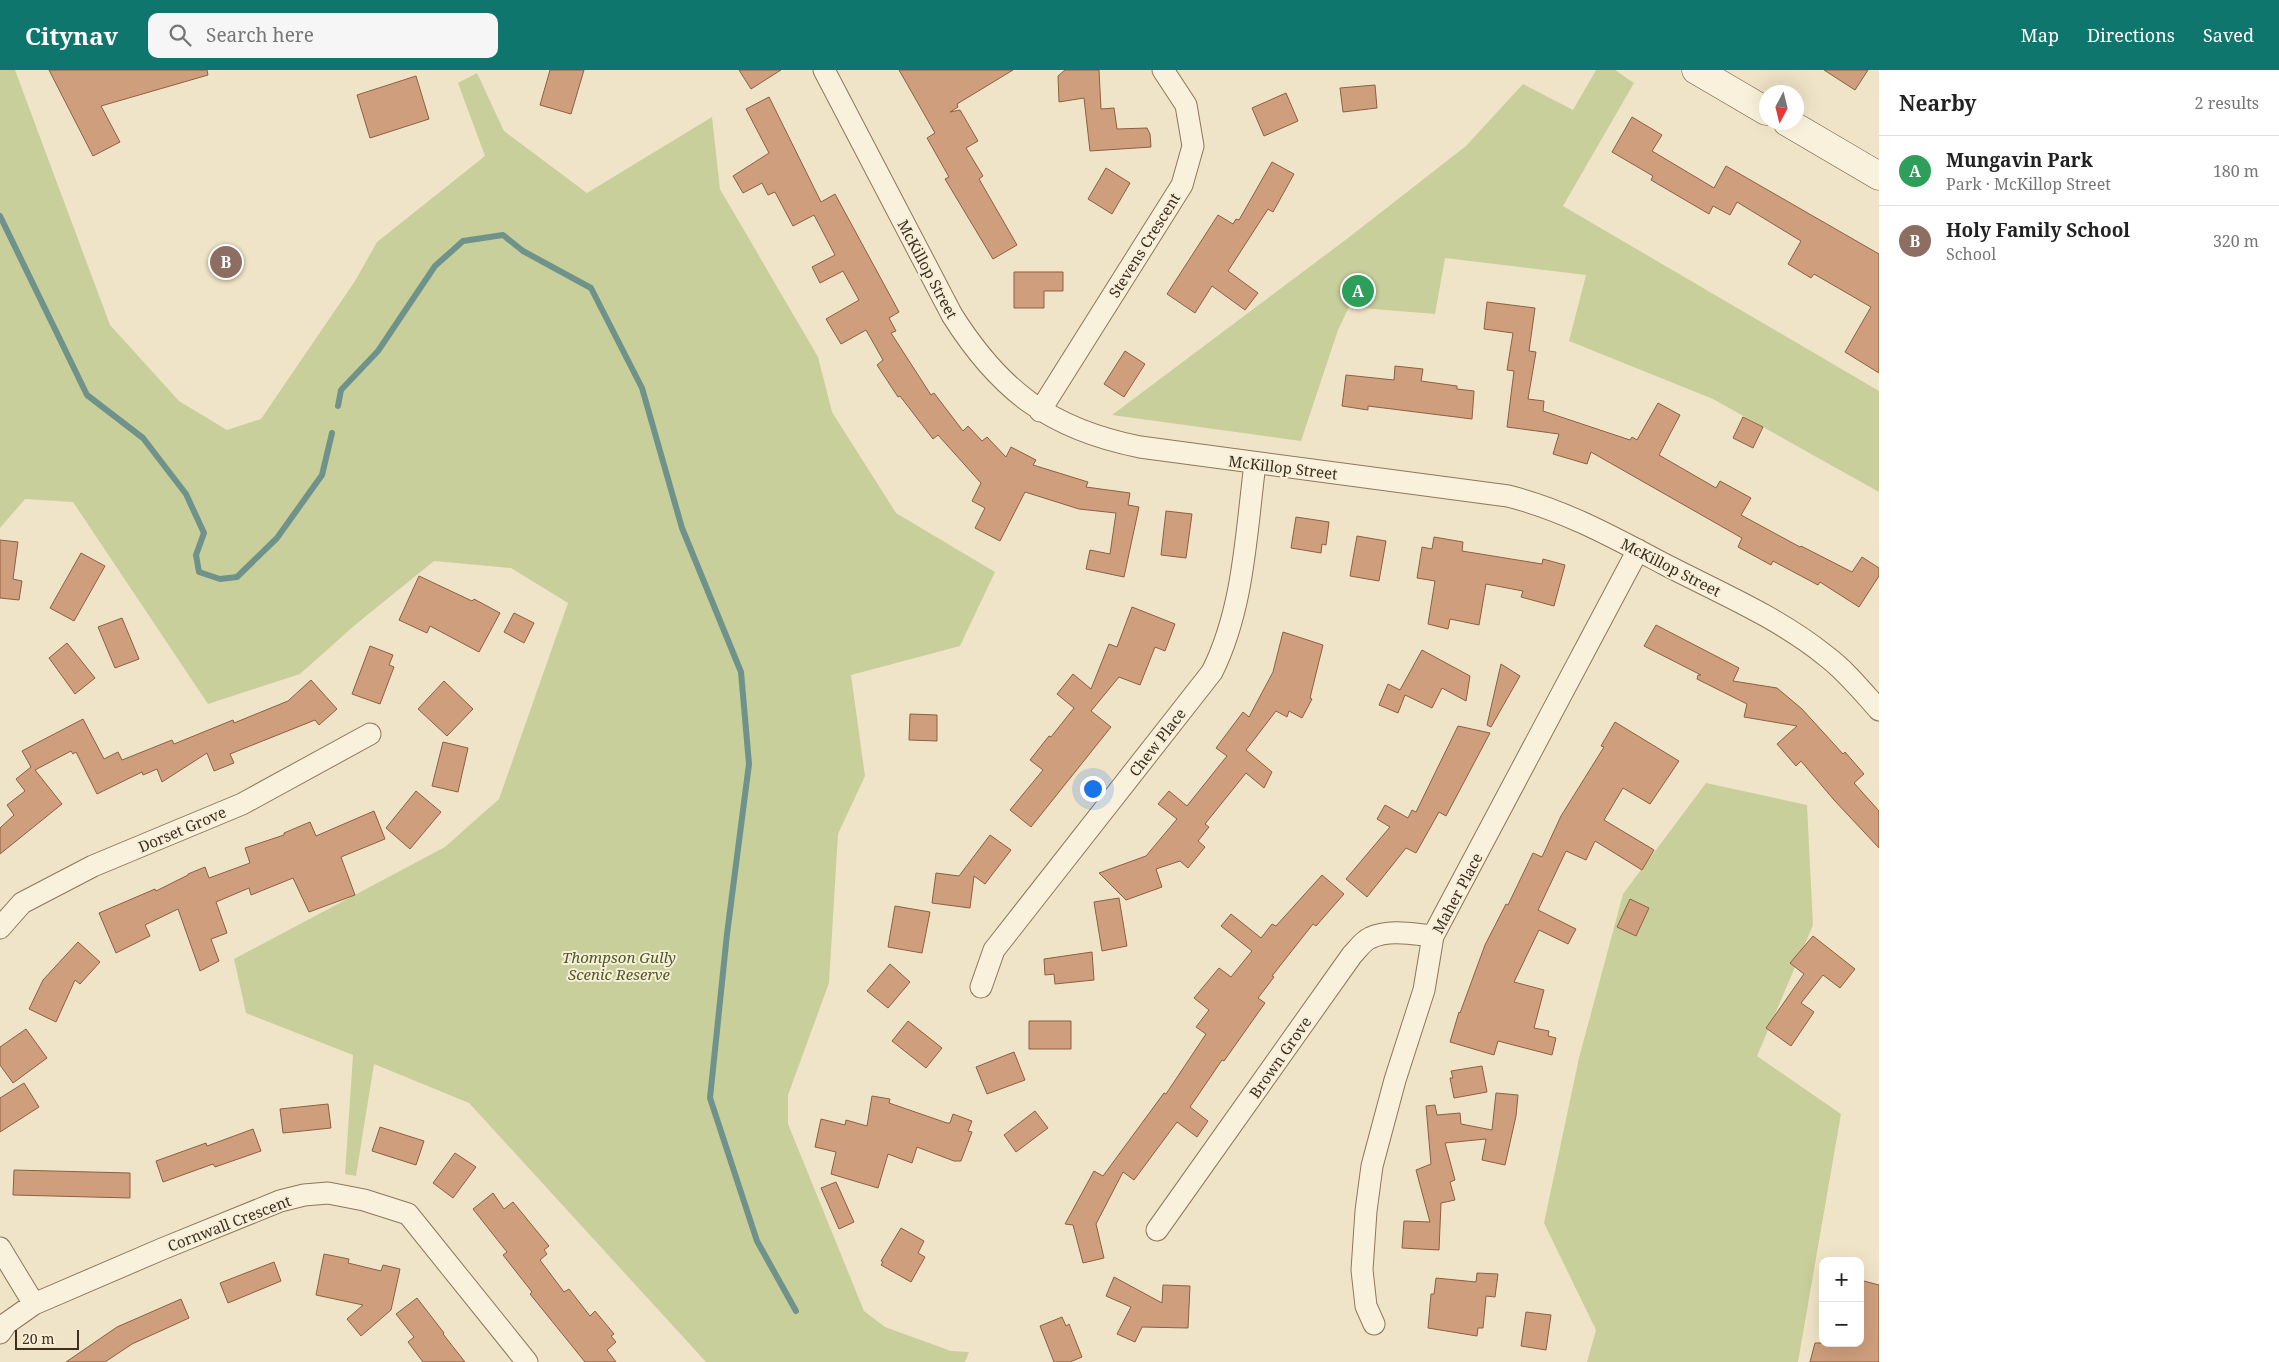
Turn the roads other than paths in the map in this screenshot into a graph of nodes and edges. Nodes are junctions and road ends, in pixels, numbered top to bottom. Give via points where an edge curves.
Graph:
1 (824, 70) edge
2 (1163, 70) edge
3 (1696, 70) edge
4 (1759, 107) edge
5 (1801, 130) edge
6 (1879, 176) edge
7 (1040, 410) junction
8 (1255, 464) junction
9 (1638, 550) junction
10 (1879, 710) edge
11 (370, 734) dead end
12 (0, 928) edge
13 (1433, 936) junction
14 (981, 987) dead end
15 (1157, 1230) dead end
16 (0, 1248) edge
17 (34, 1304) junction
18 (1374, 1324) dead end
19 (0, 1333) edge
20 (527, 1362) edge

1 - 7 street, McKillop Street via 952,315 992,371
2 - 7 street, Stevens Crescent via 1186,104 1194,146 1182,185
3 - 4 main road
5 - 6 main road
7 - 8 street, McKillop Street via 1067,425 1117,442
8 - 9 street, McKillop Street via 1508,496 1564,513
8 - 14 street, Chew Place via 1234,614 1212,672 994,950
9 - 10 street, McKillop Street via 1804,639 1850,677
9 - 13 street, Maher Place
11 - 12 street, Dorset Grove via 242,804 93,866 22,903
13 - 15 street, Brown Grove via 1384,934 1369,939 1352,955
13 - 18 street, Maher Place via 1424,990 1372,1166 1362,1270 1366,1306
16 - 17 street
17 - 19 street, Cornwall Crescent via 7,1323
17 - 20 street, Cornwall Crescent via 280,1201 304,1195 347,1195 408,1214

